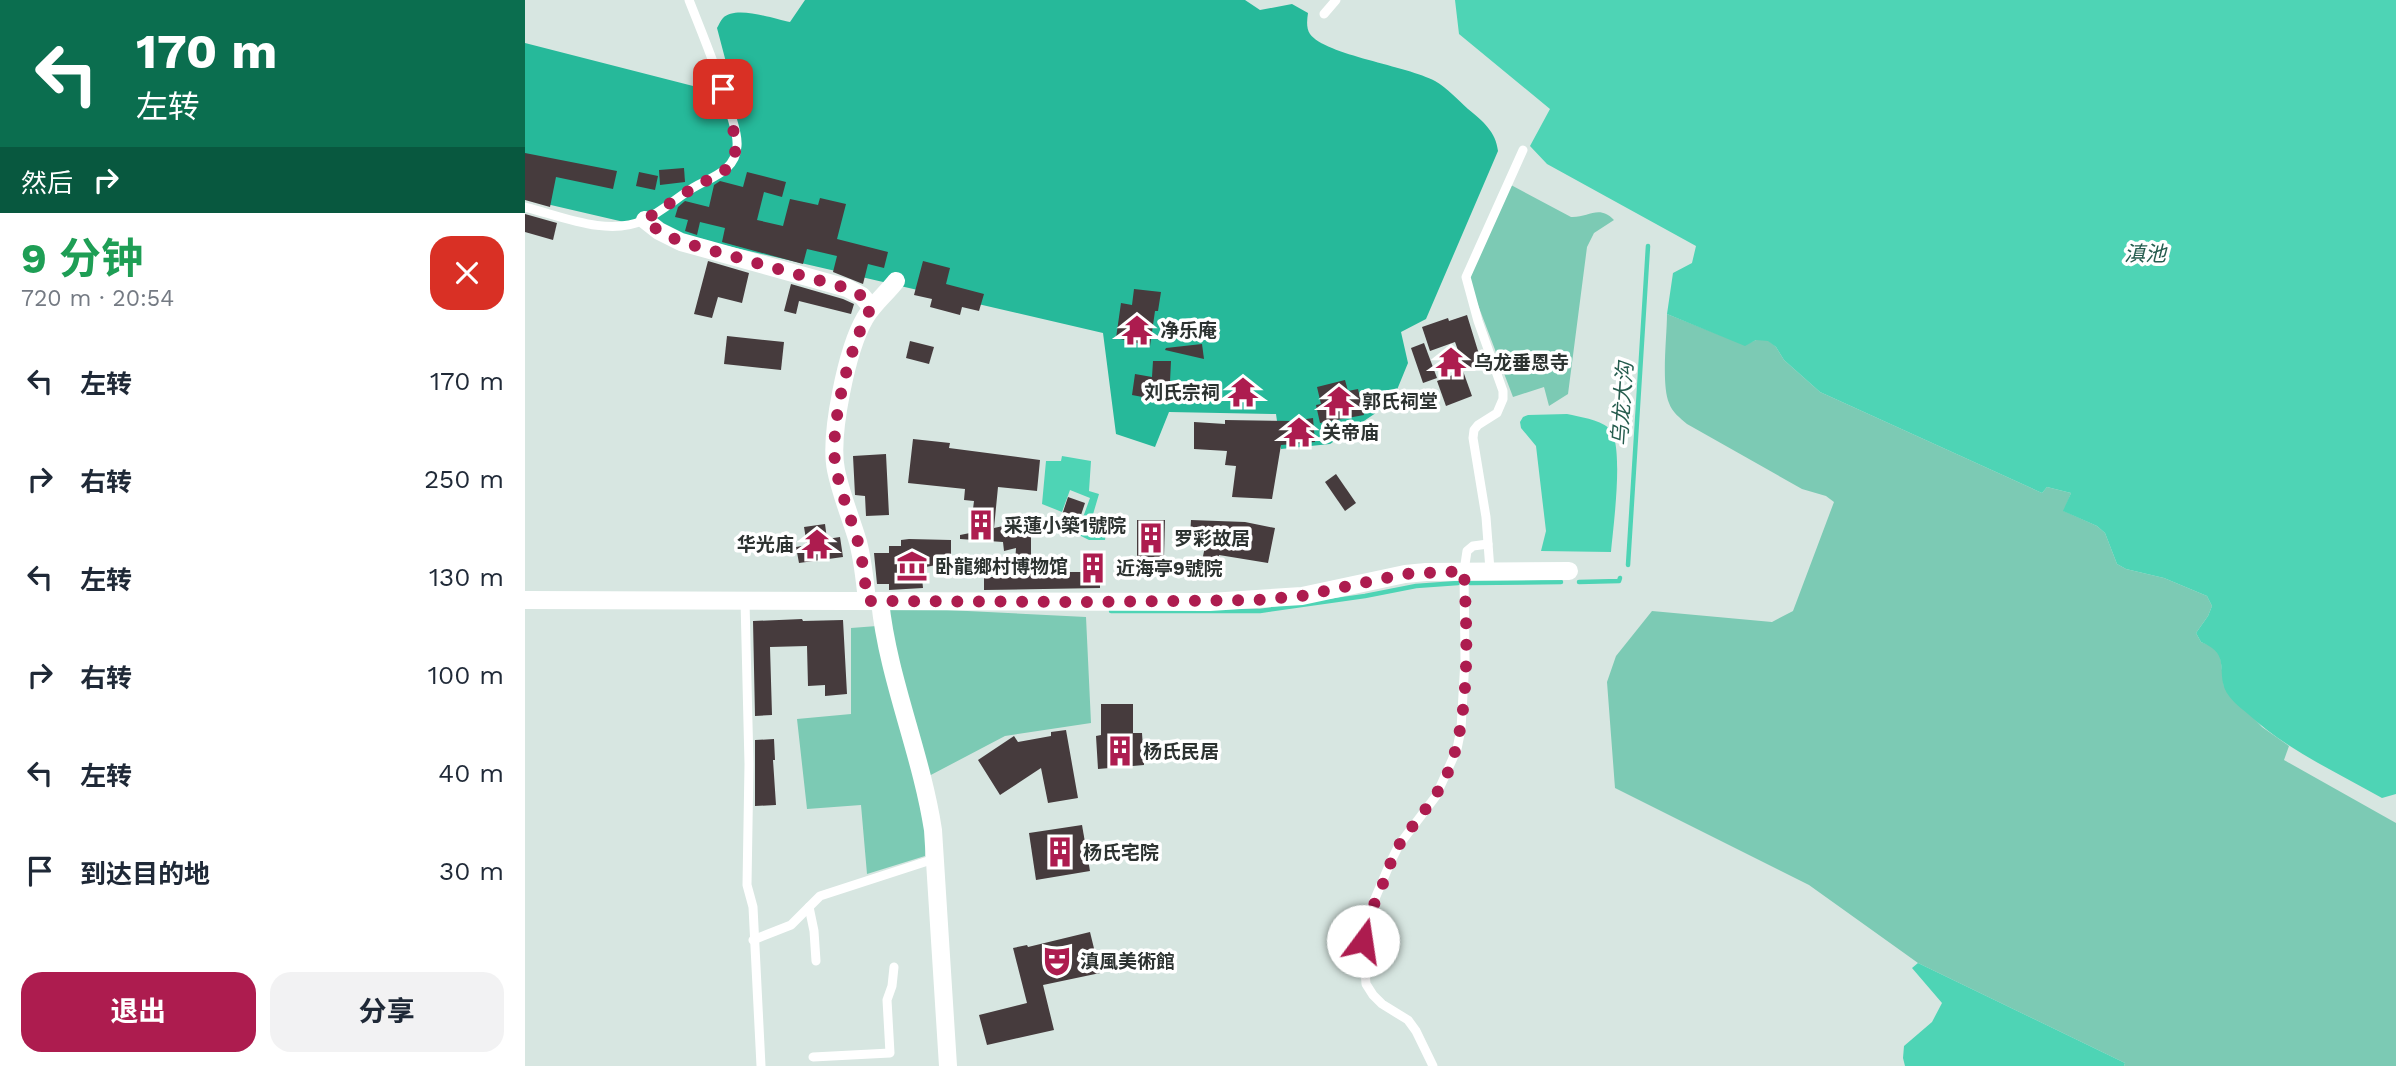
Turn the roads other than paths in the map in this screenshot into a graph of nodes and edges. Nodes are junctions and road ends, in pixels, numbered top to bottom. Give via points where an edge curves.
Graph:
1 (689, 0) edge
2 (1336, 0) edge
3 (1324, 14) dead end
4 (1523, 150) dead end
5 (525, 206) edge
6 (645, 220) junction
7 (896, 281) dead end
8 (871, 308) junction
9 (1488, 544) junction
10 (1490, 570) junction
11 (1464, 571) junction
12 (1569, 571) dead end
13 (525, 600) edge
14 (745, 601) junction
15 (873, 601) junction
16 (934, 859) junction
17 (809, 907) junction
18 (753, 940) junction
19 (816, 961) dead end
20 (894, 967) dead end
21 (813, 1057) dead end
22 (761, 1066) edge
23 (948, 1066) edge
24 (1433, 1066) edge

1 - 6 lane via 728,106 736,154 727,169
2 - 3 lane
4 - 9 lane via 1466,277 1503,391 1497,413 1474,430 1473,438
5 - 6 lane via 595,224 626,226
6 - 8 street via 681,242 847,288
7 - 8 street
8 - 15 street via 851,356 834,447 840,486
9 - 10 lane
9 - 11 lane via 1467,551
10 - 11 street
10 - 12 street
11 - 15 street via 1405,574 1302,596 1257,600
11 - 24 lane via 1465,660 1457,749 1436,796 1391,861 1363,941 1366,984 1382,1004 1408,1020
13 - 14 street
14 - 15 street
14 - 18 lane via 747,885 753,907
15 - 16 street via 928,795
16 - 17 lane via 820,896
16 - 23 street
17 - 18 lane via 791,925
17 - 19 lane
18 - 22 lane
20 - 21 lane via 887,1000 890,1053

